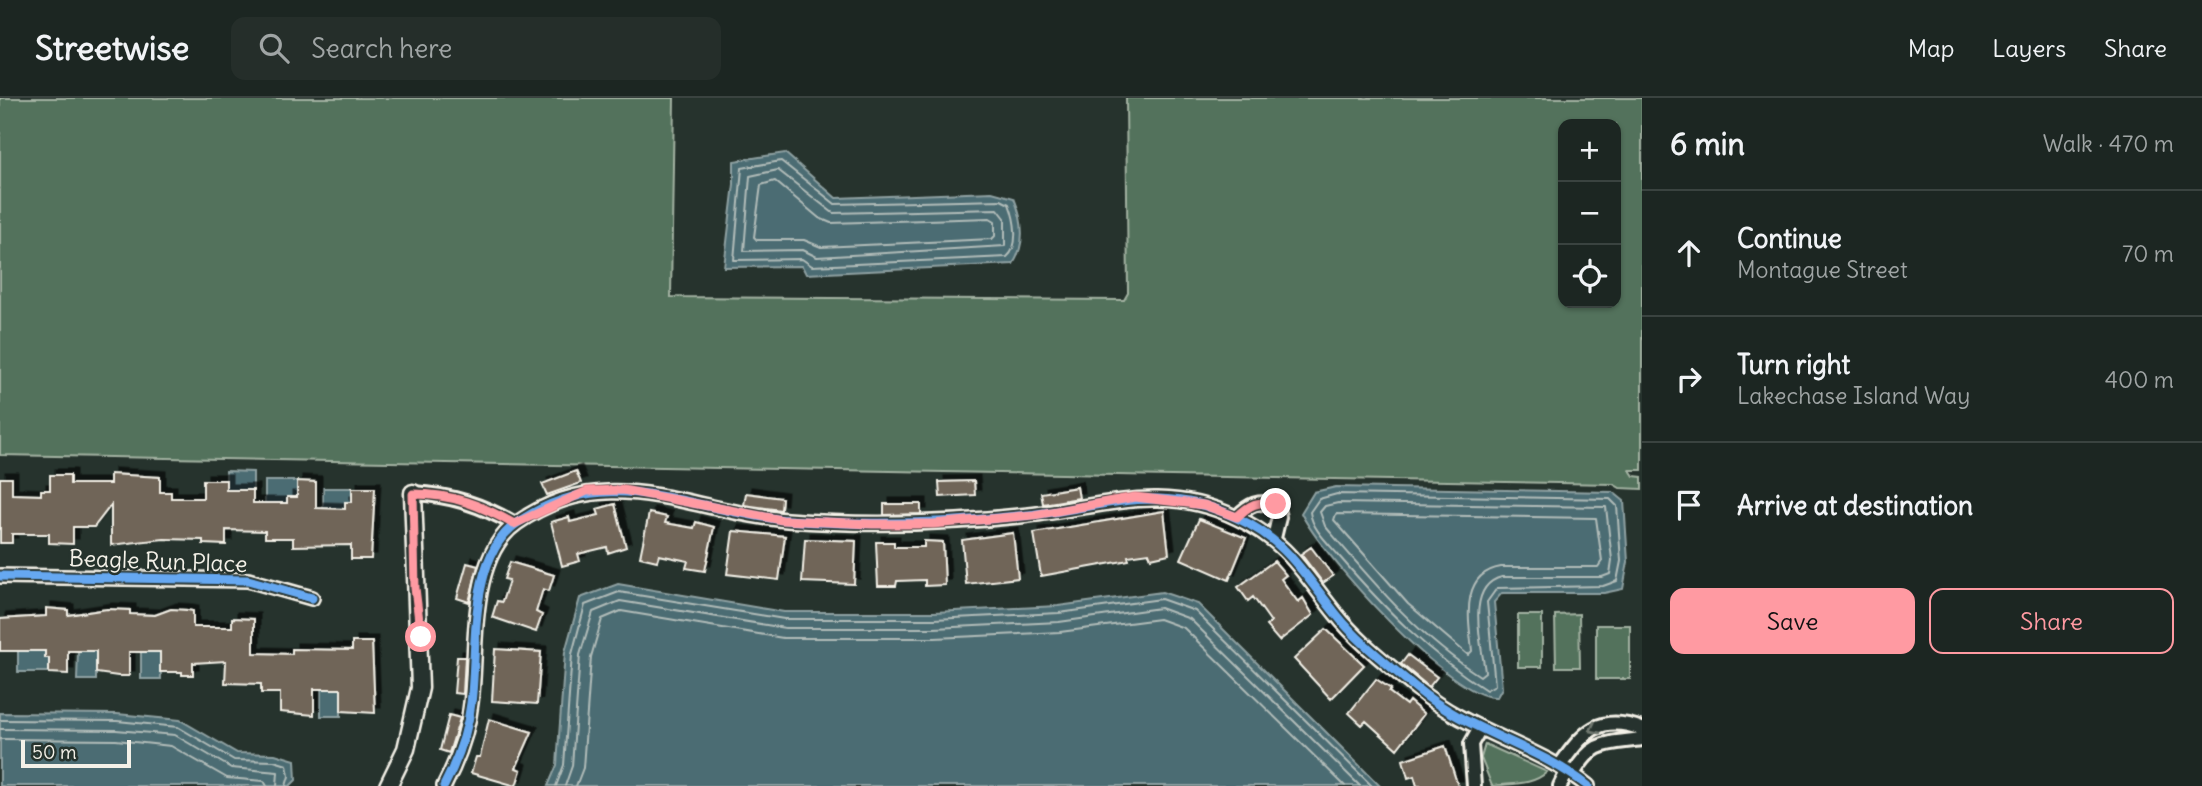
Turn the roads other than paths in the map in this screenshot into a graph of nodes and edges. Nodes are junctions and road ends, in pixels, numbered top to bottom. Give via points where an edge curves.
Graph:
1 (413, 494) joint
2 (1237, 517) junction
3 (514, 524) junction
4 (1274, 538) junction
5 (0, 576) edge
6 (312, 598) dead end
7 (1642, 729) edge
8 (1479, 730) junction
9 (1642, 739) edge
10 (1567, 769) junction
11 (388, 786) edge
12 (444, 786) edge
13 (1474, 786) edge
14 (1560, 786) edge
15 (1588, 786) edge

1 - 3 street via 455,497
1 - 11 street via 420,688 405,749
2 - 3 street via 1204,505 1135,497 1034,515 872,524 782,520 623,490 587,491
2 - 4 street
2 - 4 street via 1249,505 1276,504 1279,517
3 - 12 street via 494,552 480,588 471,706 456,764
4 - 8 street via 1301,565 1338,617 1418,690
5 - 6 street, Beagle Run Place via 248,580
7 -> 10 street via 1601,724 1581,736
8 - 10 street
8 - 13 street via 1471,744
9 - 10 street via 1602,743
10 - 14 street
10 - 15 street

